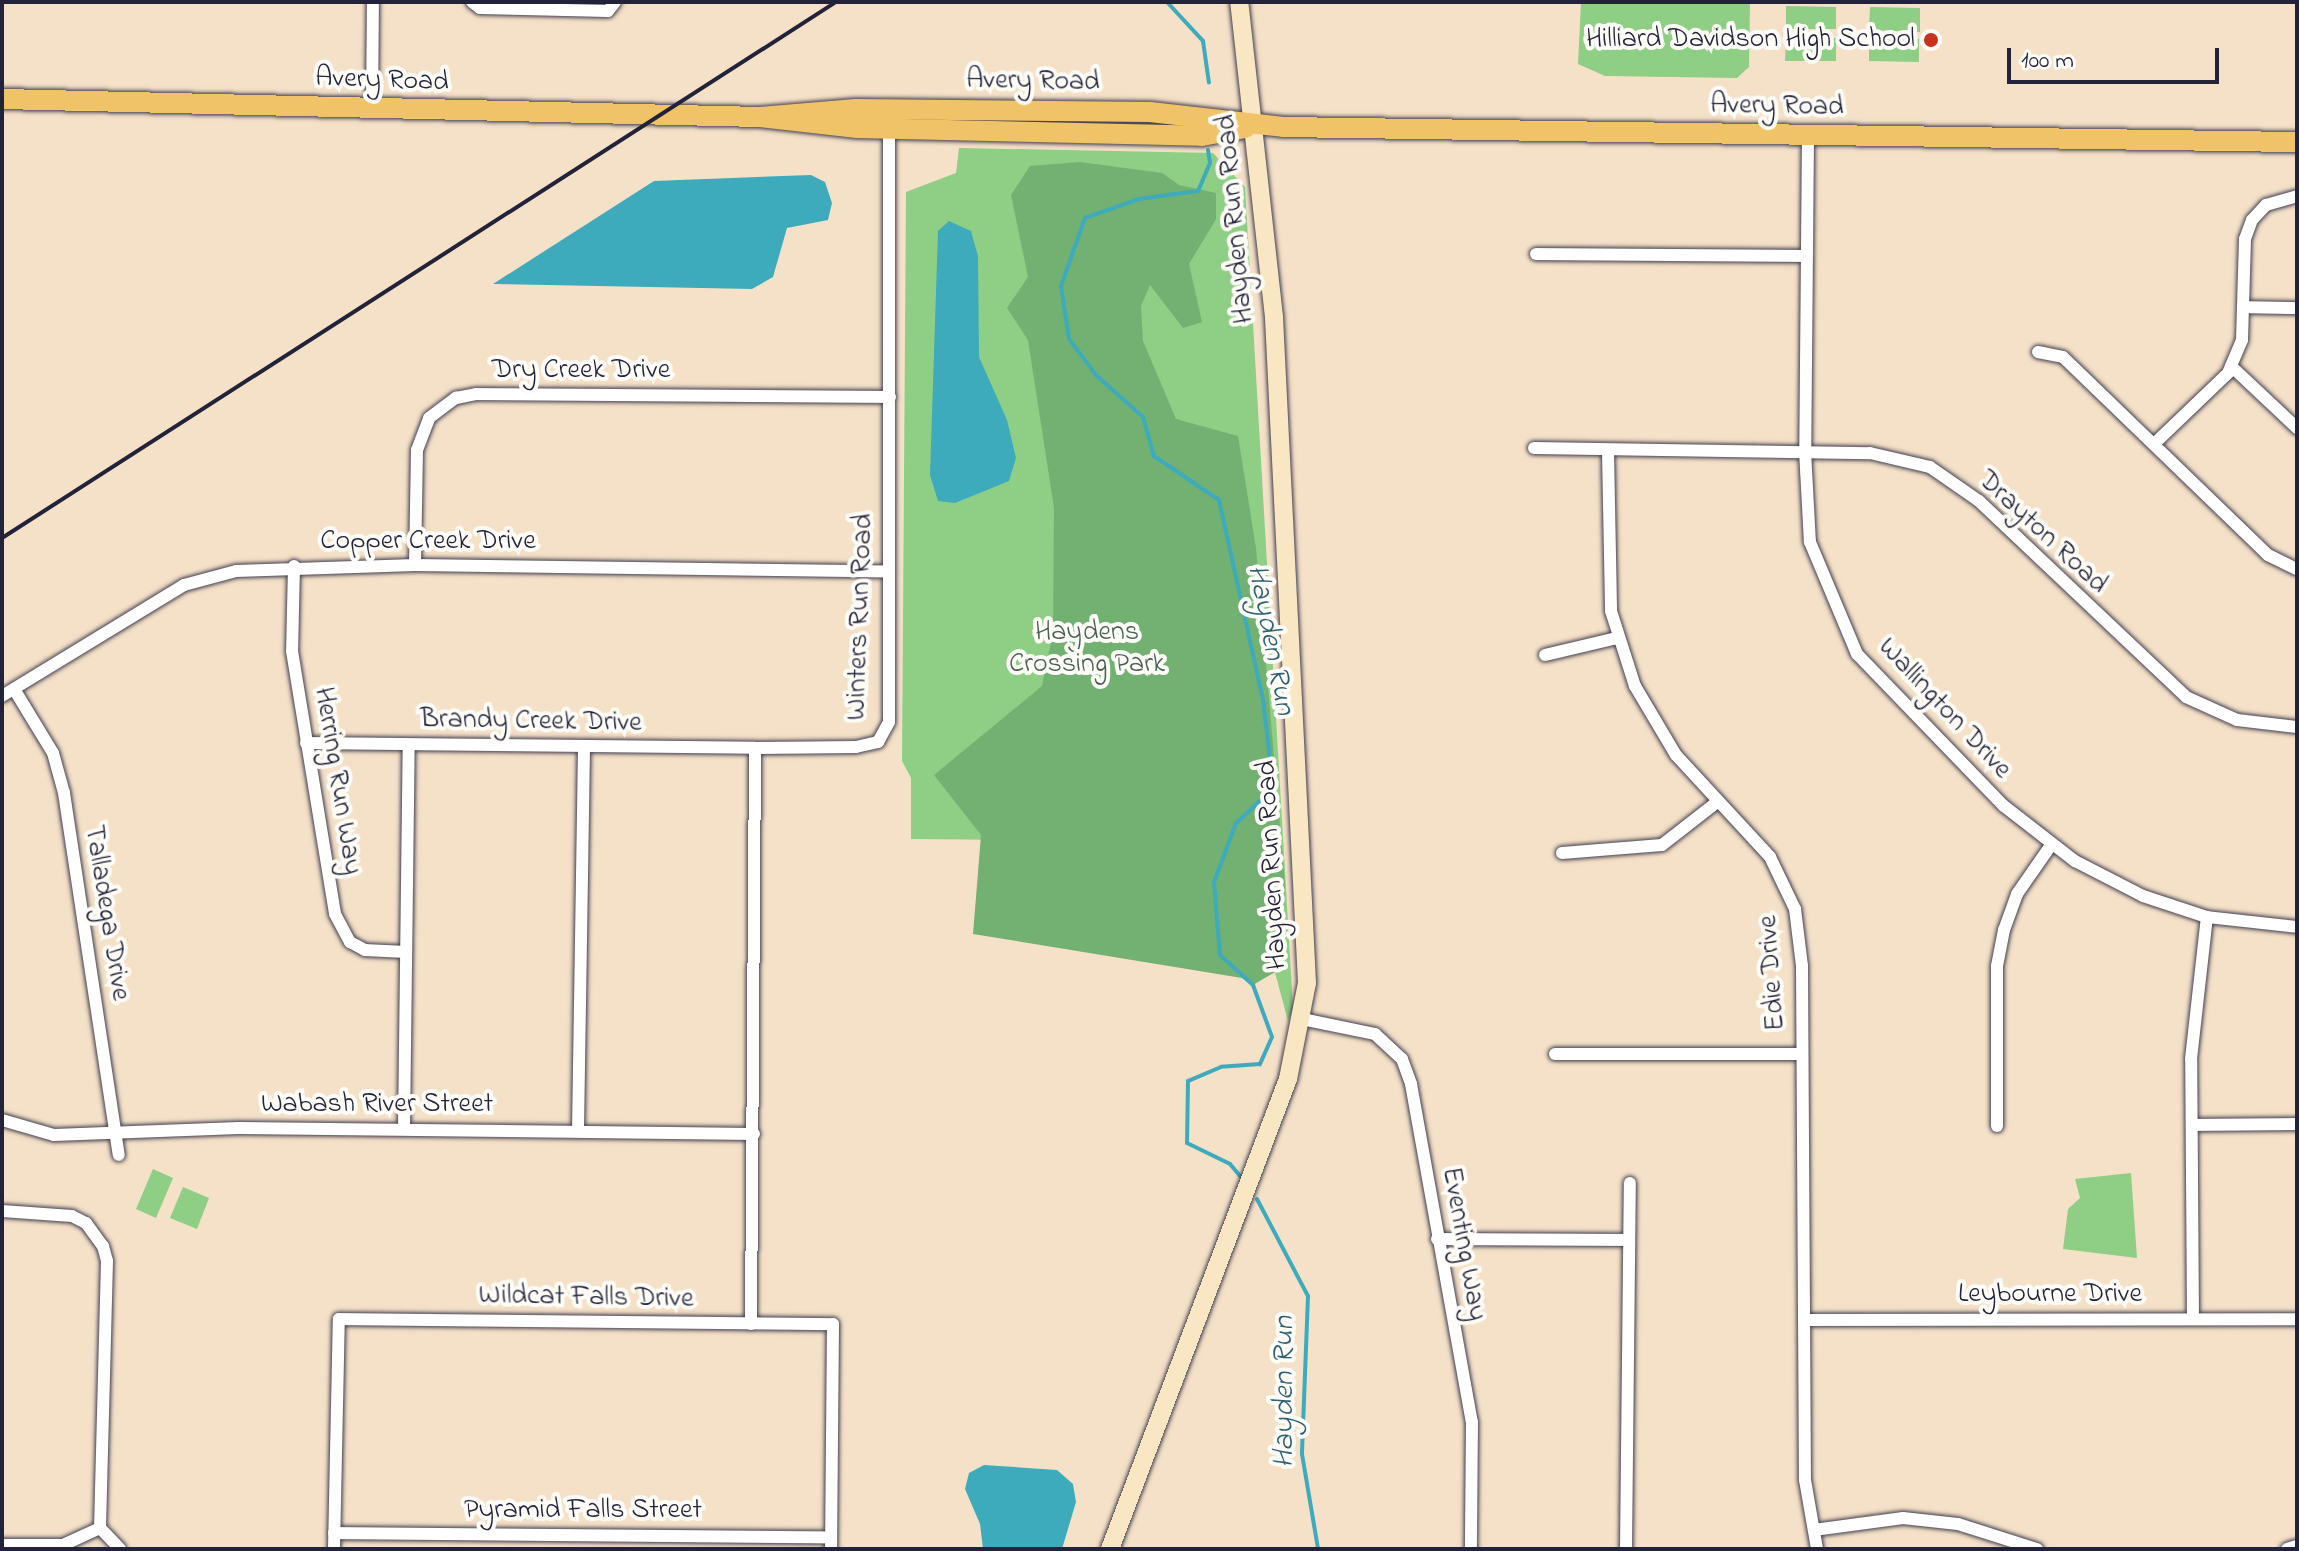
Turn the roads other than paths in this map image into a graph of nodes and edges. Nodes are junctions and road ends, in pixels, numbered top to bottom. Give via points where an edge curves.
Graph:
1 (373, 2) edge
2 (615, 2) edge
3 (1239, 2) edge
4 (476, 5) edge
5 (2, 99) edge
6 (372, 109) junction
7 (760, 117) junction
8 (1257, 126) junction
9 (889, 129) junction
10 (1808, 135) junction
11 (2297, 142) edge
12 (2297, 196) edge
13 (1536, 254) dead end
14 (1806, 256) junction
15 (2243, 307) junction
16 (2297, 308) edge
17 (2038, 352) dead end
18 (2231, 366) junction
19 (890, 397) junction
20 (2297, 428) edge
21 (2154, 444) junction
22 (1534, 448) dead end
23 (1608, 451) junction
24 (1805, 451) junction
25 (415, 565) junction
26 (294, 566) junction
27 (2297, 569) edge
28 (888, 572) junction
29 (1617, 638) junction
30 (1545, 655) dead end
31 (14, 689) junction
32 (2, 696) edge
33 (2297, 727) edge
34 (306, 743) junction
35 (409, 745) junction
36 (584, 746) junction
37 (755, 748) junction
38 (1717, 802) junction
39 (2051, 845) junction
40 (1562, 853) dead end
41 (2207, 917) junction
42 (2297, 927) edge
43 (406, 952) junction
44 (1302, 1019) junction
45 (1555, 1054) dead end
46 (1802, 1054) junction
47 (2, 1120) edge
48 (2297, 1124) edge
49 (2192, 1125) junction
50 (1997, 1126) dead end
51 (404, 1129) junction
52 (578, 1130) junction
53 (754, 1134) junction
54 (116, 1136) junction
55 (119, 1155) dead end
56 (1630, 1183) dead end
57 (2, 1211) edge
58 (1437, 1239) junction
59 (1629, 1240) junction
60 (2193, 1319) junction
61 (2297, 1319) edge
62 (1804, 1320) junction
63 (751, 1324) junction
64 (100, 1528) junction
65 (1814, 1530) junction
66 (334, 1533) junction
67 (831, 1543) edge
68 (2, 1545) edge
69 (2297, 1546) edge
70 (120, 1549) edge
71 (334, 1549) edge
72 (1110, 1549) edge
73 (1471, 1549) edge
74 (1626, 1549) edge
75 (1817, 1549) edge
76 (2037, 1549) edge
77 (2287, 1549) edge

1 - 6 street
2 - 4 street via 608,11
3 - 8 main road, Hayden Run Road
5 - 6 main road, Avery Road
6 - 7 main road, Avery Road
7 - 8 main road, Avery Road via 856,109 1150,112 1206,115
7 - 9 main road, Avery Road
8 - 9 main road, Avery Road via 1202,136
8 - 10 main road, Avery Road
8 - 44 main road, Hayden Run Road via 1274,317 1309,946
9 - 19 street, Winters Run Road
10 - 11 main road, Avery Road
10 - 14 street, Wallington Drive
12 - 15 street via 2266,205 2252,220 2245,239
13 - 14 street
14 - 24 street, Wallington Drive
15 - 16 street
15 - 18 street via 2242,340
17 - 21 street via 2063,357
18 - 20 street
18 - 21 street
19 - 25 street, Dry Creek Drive via 456,398 429,418 417,450
19 - 28 street, Winters Run Road
21 - 27 street via 2268,555
22 - 23 street, Drayton Road
23 - 24 street, Drayton Road
23 - 29 street, Edie Drive via 1607,546
24 - 33 street, Drayton Road via 1900,457 1930,467 1979,501 2186,697 2237,720
24 - 39 street, Wallington Drive via 1810,542 1857,654 1914,718
25 - 26 street, Copper Creek Drive
25 - 28 street, Copper Creek Drive
26 - 31 street, Copper Creek Drive via 236,571 184,585
26 - 34 street, Herring Run Way via 292,651
28 - 37 street, Winters Run Road via 889,722 878,742
29 - 30 street
29 - 38 street, Edie Drive via 1657,727
31 - 32 street, Copper Creek Drive
31 - 54 street, Talladega Drive via 53,753 64,793
34 - 35 street, Brandy Creek Drive
34 - 43 street, Herring Run Way via 339,928 365,950
35 - 36 street, Brandy Creek Drive
35 - 43 street
36 - 37 street, Brandy Creek Drive
36 - 52 street
37 - 53 street
38 - 40 street via 1662,845
38 - 46 street, Edie Drive via 1770,857 1786,883 1800,938
39 - 41 street, Wallington Drive via 2143,896
39 - 50 street via 2017,894 1997,966
41 - 42 street, Wallington Drive
41 - 49 street via 2194,1004
43 - 51 street
44 - 58 street, Eventing Way via 1375,1034 1402,1059
44 - 72 main road, Hayden Run Road via 1274,1118
45 - 46 street
46 - 62 street, Edie Drive
47 - 54 street, Wabash River Street via 54,1135
48 - 49 street
49 - 60 street
51 - 52 street, Wabash River Street
51 - 54 street, Wabash River Street via 239,1128
52 - 53 street, Wabash River Street
53 - 63 street
54 - 55 street, Talladega Drive
56 - 59 street
57 - 64 street via 62,1213 92,1229 107,1261
58 - 59 street
58 - 73 street, Eventing Way via 1472,1422
59 - 74 street
60 - 61 street, Leybourne Drive
60 - 62 street, Leybourne Drive
62 - 65 street, Edie Drive via 1805,1480
63 - 66 street, Wildcat Falls Drive via 339,1319
63 - 67 street, Wildcat Falls Drive via 833,1324
64 - 68 street via 63,1545
64 - 70 street
65 - 75 street, Edie Drive
65 - 76 street via 1903,1518 1958,1524
66 - 67 street, Pyramid Falls Street
66 - 71 street
69 - 77 street

